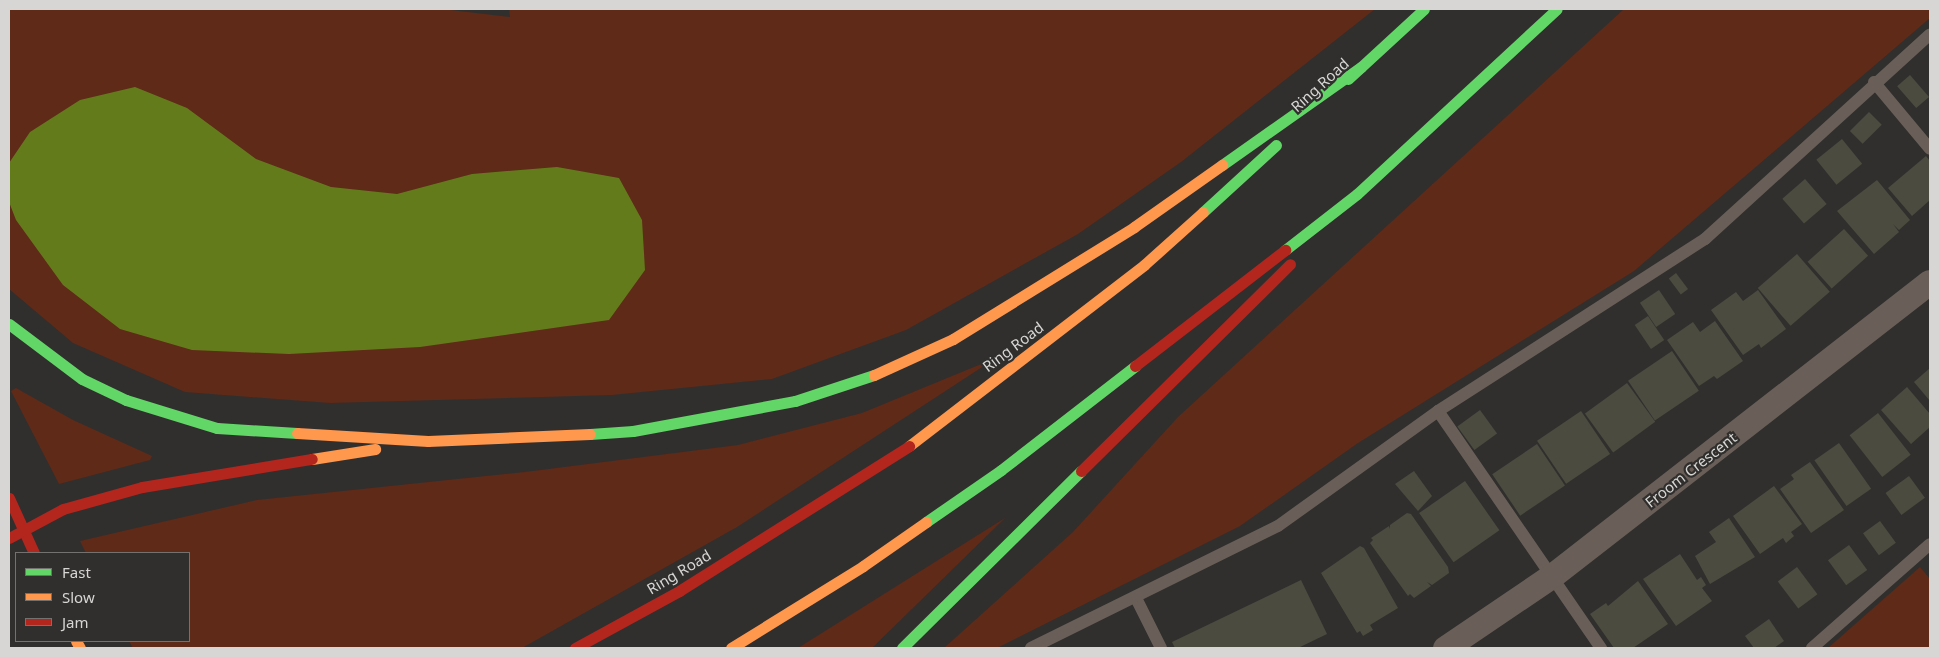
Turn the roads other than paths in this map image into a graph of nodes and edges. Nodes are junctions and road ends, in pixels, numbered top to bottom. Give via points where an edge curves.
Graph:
1 (1424, 9) edge
2 (1557, 9) edge
3 (1930, 34) edge
4 (1362, 67) junction
5 (1874, 82) junction
6 (1930, 149) edge
7 (1357, 194) junction
8 (1930, 282) edge
9 (9, 324) edge
10 (1438, 411) junction
11 (428, 440) junction
12 (9, 498) edge
13 (23, 530) junction
14 (9, 538) edge
15 (1930, 544) edge
16 (34, 552) edge
17 (1553, 575) junction
18 (1136, 598) junction
19 (575, 648) edge
20 (731, 648) edge
21 (902, 648) edge
22 (1031, 648) edge
23 (1161, 648) edge
24 (1445, 648) edge
25 (1601, 648) edge
26 (1812, 648) edge

1 - 4 highway, Ring Road
2 - 7 highway
3 - 5 lane
4 - 11 highway via 1134,227 953,339 873,375 795,401 633,431
4 - 19 highway, Ring Road via 1144,265 904,450 679,591
5 - 6 lane
5 - 10 lane via 1705,239
7 - 20 highway via 1000,470 863,566
7 - 21 highway
8 - 17 street, Froom Crescent
9 - 11 highway via 82,379 126,400 217,428
10 - 17 lane
10 - 18 lane via 1278,526
11 - 13 highway via 142,487 63,509
12 - 13 highway
13 - 14 highway
13 - 16 highway
15 - 26 lane
17 - 24 street, Froom Crescent
17 - 25 lane
18 - 22 lane
18 - 23 lane

